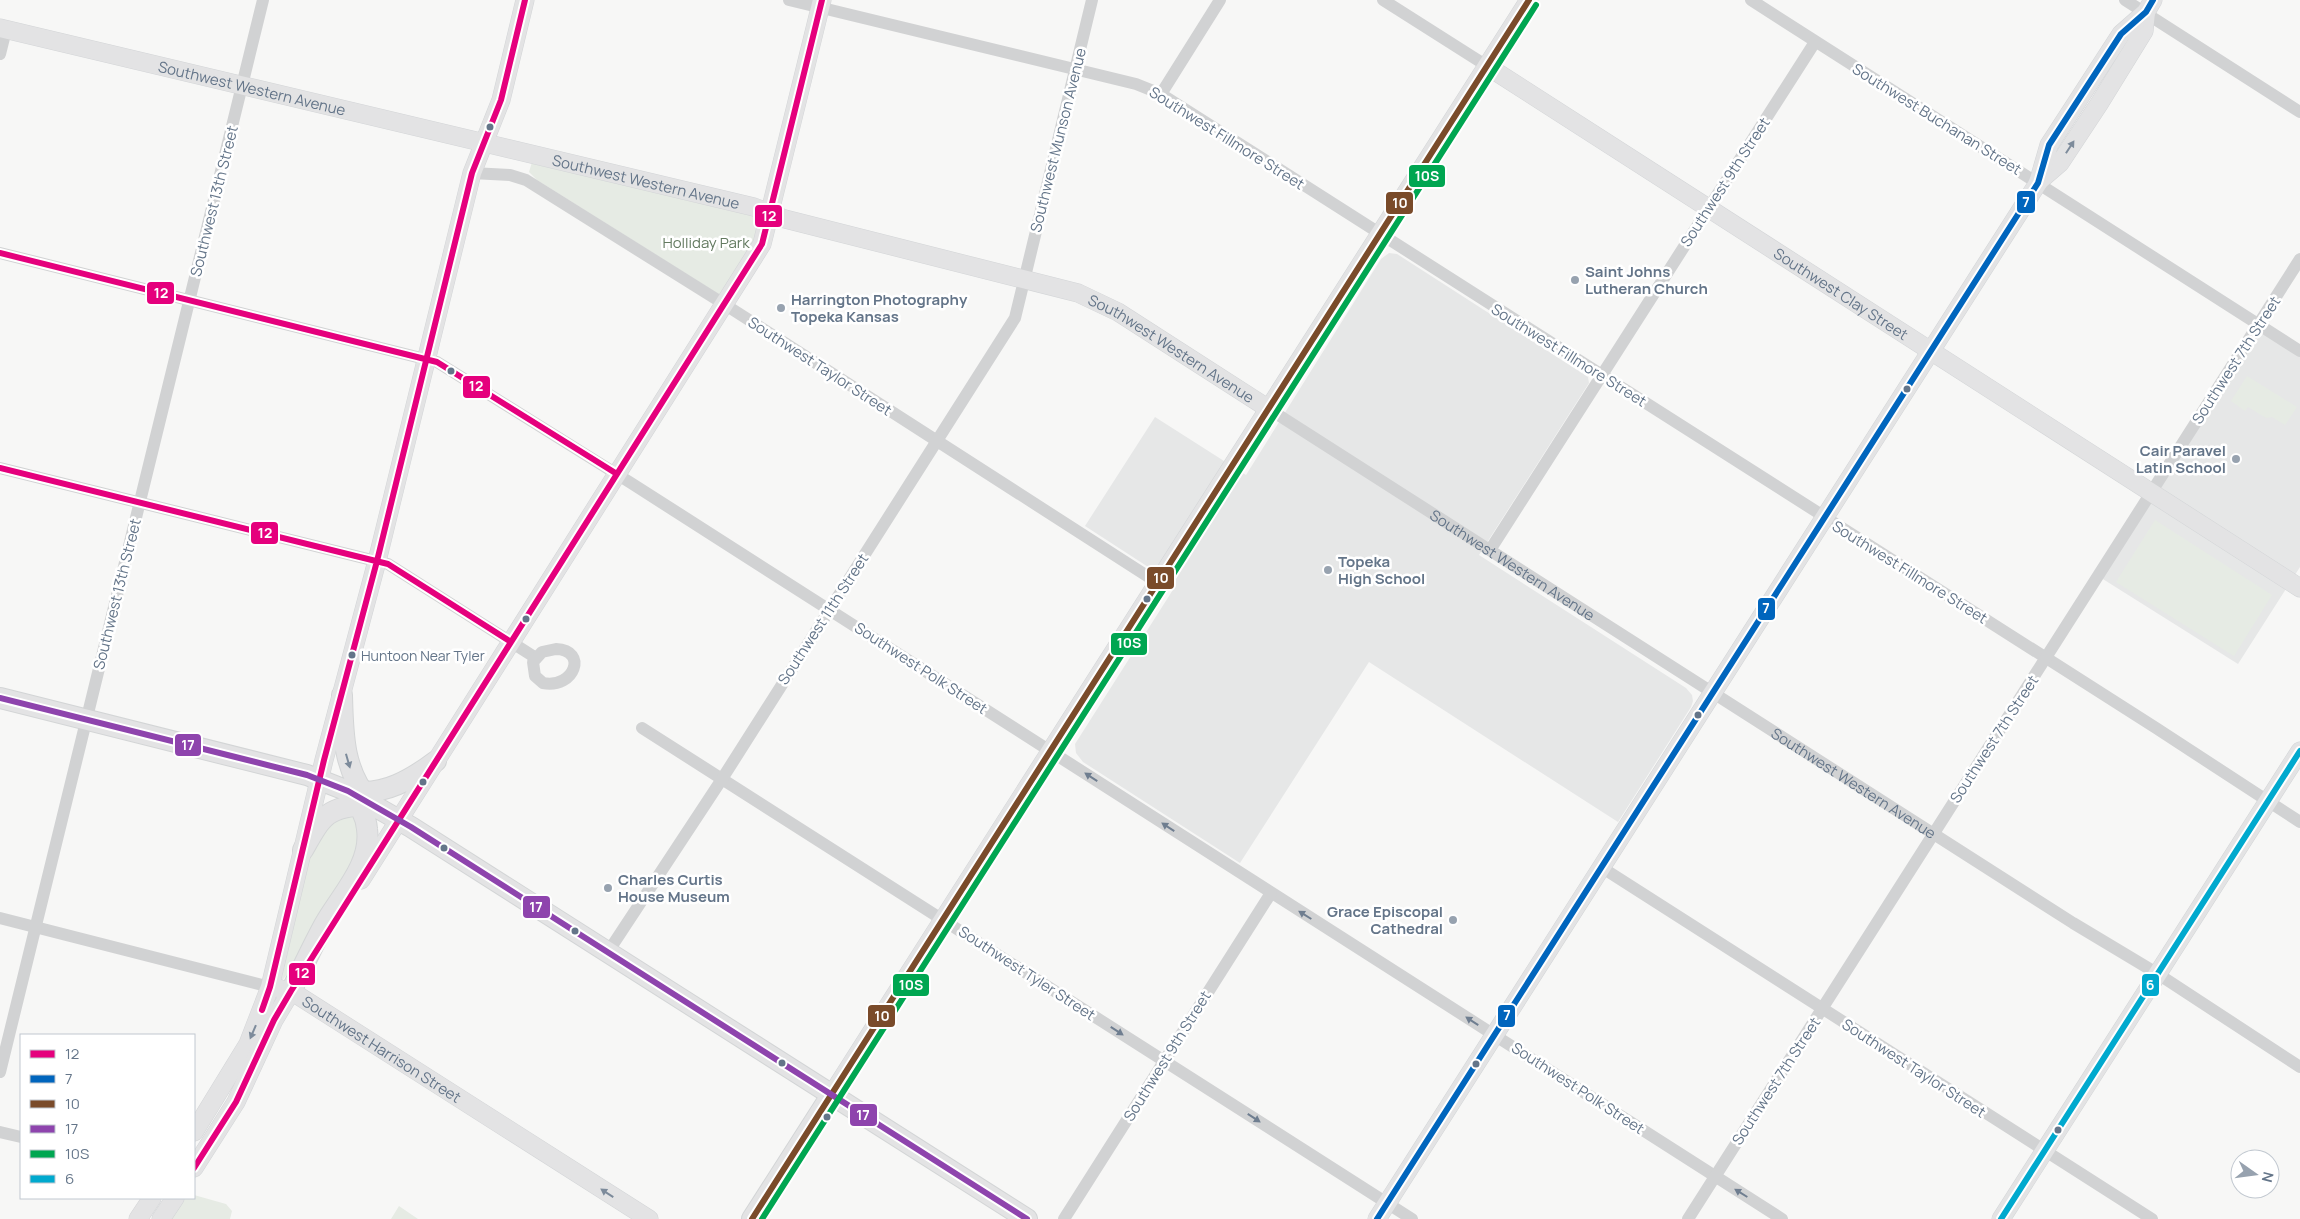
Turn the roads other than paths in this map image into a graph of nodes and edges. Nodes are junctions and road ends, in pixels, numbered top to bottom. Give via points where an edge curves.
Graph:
1 (263, 0) edge
2 (525, 0) edge
3 (789, 0) edge
4 (1092, 0) edge
5 (1220, 0) edge
6 (1383, 0) edge
7 (1530, 0) edge
8 (1750, 0) edge
9 (2126, 0) edge
10 (821, 4) edge
11 (2150, 6) edge
12 (3, 29) edge
13 (1815, 42) junction
14 (0, 54) edge
15 (1487, 66) junction
16 (1075, 70) junction
17 (242, 86) junction
18 (1161, 94) junction
19 (2300, 112) edge
20 (484, 143) junction
21 (472, 173) junction
22 (2038, 182) junction
23 (1709, 208) junction
24 (770, 214) junction
25 (1380, 234) junction
26 (0, 253) edge
27 (2300, 259) edge
28 (1024, 279) junction
29 (190, 300) junction
30 (724, 304) junction
31 (2258, 325) junction
32 (1930, 351) junction
33 (2300, 351) edge
34 (427, 359) junction
35 (1601, 377) junction
36 (1269, 409) junction
37 (937, 440) junction
38 (0, 468) edge
39 (617, 474) junction
40 (2150, 492) junction
41 (140, 503) junction
42 (1824, 518) junction
43 (1490, 550) junction
44 (377, 561) junction
45 (1158, 583) junction
46 (2300, 588) edge
47 (829, 610) junction
48 (511, 642) junction
49 (536, 658) dead end
50 (2046, 658) junction
51 (1712, 692) junction
52 (342, 695) junction
53 (0, 698) edge
54 (87, 720) junction
55 (642, 728) dead end
56 (1051, 751) junction
57 (2300, 751) edge
58 (436, 761) junction
59 (319, 778) junction
60 (722, 778) junction
61 (361, 798) junction
62 (2268, 802) junction
63 (399, 820) junction
64 (2300, 822) edge
65 (1934, 834) junction
66 (302, 850) junction
67 (1601, 867) junction
68 (1271, 893) junction
69 (0, 918) edge
70 (943, 920) junction
71 (36, 927) junction
72 (608, 952) junction
73 (2158, 974) junction
74 (270, 987) junction
75 (291, 990) junction
76 (1822, 1009) junction
77 (1494, 1035) junction
78 (1164, 1060) junction
79 (2300, 1067) edge
80 (0, 1072) edge
81 (832, 1094) junction
82 (195, 1130) edge
83 (0, 1132) edge
84 (20, 1137) edge
85 (2044, 1151) junction
86 (195, 1166) edge
87 (1715, 1177) junction
88 (151, 1199) edge
89 (174, 1199) edge
90 (1387, 1203) junction
91 (138, 1219) edge
92 (161, 1219) edge
93 (649, 1219) edge
94 (752, 1219) edge
95 (1027, 1219) edge
96 (1064, 1219) edge
97 (1376, 1219) edge
98 (1412, 1219) edge
99 (1688, 1219) edge
100 (1782, 1219) edge
101 (2001, 1219) edge
102 (2152, 1219) edge

1 - 17 street, Southwest 13th Street
2 - 20 main road via 501,100
3 - 10 street, Southwest Fillmore Street
4 - 16 street, Southwest Munson Avenue
5 - 18 street
6 - 15 street, Southwest Clay Street
7 - 15 main road
8 - 13 street, Southwest Buchanan Street
9 - 11 street
10 - 16 street, Southwest Fillmore Street
10 - 24 main road
11 - 19 street
11 - 22 main road via 2144,31 2099,104 2060,163
12 - 14 street
12 - 17 main road, Southwest Western Avenue
13 - 22 street, Southwest Buchanan Street
13 - 23 street, Southwest 9th Street
15 - 23 main road, Southwest Clay Street
15 - 25 main road
16 - 18 street, Southwest Fillmore Street via 1136,84
16 - 28 street, Southwest Munson Avenue
17 - 20 main road, Southwest Western Avenue
17 - 29 street, Southwest 13th Street
18 - 25 street, Southwest Fillmore Street
20 - 21 main road
20 - 24 main road, Southwest Western Avenue via 763,209
21 - 30 street, Southwest Taylor Street via 510,175 526,180
21 - 34 main road
22 - 31 street, Southwest Buchanan Street
22 - 32 main road
23 - 32 main road, Southwest Clay Street
23 - 35 street, Southwest 9th Street
24 - 28 main road, Southwest Western Avenue
24 - 30 main road via 762,244
25 - 35 street, Southwest Fillmore Street
25 - 36 main road
26 - 29 street, Southwest Polk Street
27 - 31 street, Southwest 7th Street
28 - 36 main road, Southwest Western Avenue via 1078,293 1101,303
28 - 37 street, Southwest 11th Street via 1015,318
29 - 34 street, Southwest Polk Street
29 - 41 street, Southwest 13th Street
30 - 37 street, Southwest Taylor Street
30 - 39 main road
31 - 33 street, Southwest Buchanan Street
31 - 40 street, Southwest 7th Street
32 - 40 main road, Southwest Clay Street
32 - 42 main road
34 - 39 street, Southwest Polk Street via 446,367
34 - 44 main road
35 - 42 street, Southwest Fillmore Street
35 - 43 street, Southwest 9th Street
36 - 43 street, Southwest Western Avenue
36 - 45 main road
37 - 45 street, Southwest Taylor Street
37 - 47 street, Southwest 11th Street
38 - 41 street
39 - 47 street, Southwest Polk Street
39 - 48 main road
40 - 46 main road, Southwest Clay Street
40 - 50 street, Southwest 7th Street
41 - 44 street
41 - 54 street, Southwest 13th Street
42 - 50 street, Southwest Fillmore Street
42 - 51 main road
43 - 51 street, Southwest Western Avenue
44 - 48 street via 395,568
44 - 52 main road
45 - 56 main road
47 - 56 street, Southwest Polk Street
47 - 60 street, Southwest 11th Street
48 - 49 street
48 - 58 main road
50 - 62 street, Southwest Fillmore Street
50 - 65 street, Southwest 7th Street
51 - 65 street, Southwest Western Avenue
51 - 67 main road
52 - 59 main road
52 -> 61 main road via 343,739
53 - 54 main road
54 - 59 main road
54 - 71 street, Southwest 13th Street
55 - 60 street, Southwest Tyler Street
68 -> 56 street, Southwest Polk Street
56 - 70 main road
57 - 62 main road
58 - 61 main road via 414,777
58 - 63 main road
59 - 61 main road
59 - 66 main road
60 - 70 street, Southwest Tyler Street
60 - 72 street, Southwest 11th Street
61 - 63 main road
61 - 66 main road via 324,817
61 - 75 main road via 368,830 364,857
62 - 64 street, Southwest Fillmore Street
62 - 73 main road
63 - 72 main road
63 - 75 main road
65 - 73 street, Southwest Western Avenue
65 - 76 street, Southwest 7th Street
66 - 74 main road
67 - 76 street, Southwest Taylor Street
67 - 77 main road
77 -> 68 street, Southwest Polk Street
68 - 78 street, Southwest 9th Street
69 - 71 street, Southwest Harrison Street
70 -> 78 street, Southwest Tyler Street
70 - 81 main road
71 - 74 street, Southwest Harrison Street
71 - 80 street, Southwest 13th Street
72 - 81 main road
73 - 79 street, Southwest Western Avenue
73 - 85 main road
74 - 75 main road, Southwest Harrison Street
74 -> 82 main road via 248,1044
75 - 86 main road via 236,1102
93 -> 75 main road, Southwest Harrison Street
76 - 85 street, Southwest Taylor Street
76 - 87 street, Southwest 7th Street
77 - 87 street, Southwest Polk Street
77 - 90 main road
78 -> 90 street, Southwest Tyler Street
78 - 96 street, Southwest 9th Street
81 - 94 main road
81 - 95 main road
83 - 84 street
85 - 101 main road
85 - 102 street, Southwest Taylor Street
87 - 99 street, Southwest 7th Street
100 -> 87 street, Southwest Polk Street
88 - 91 main road
89 - 92 main road
90 - 97 main road
90 - 98 street, Southwest Tyler Street

